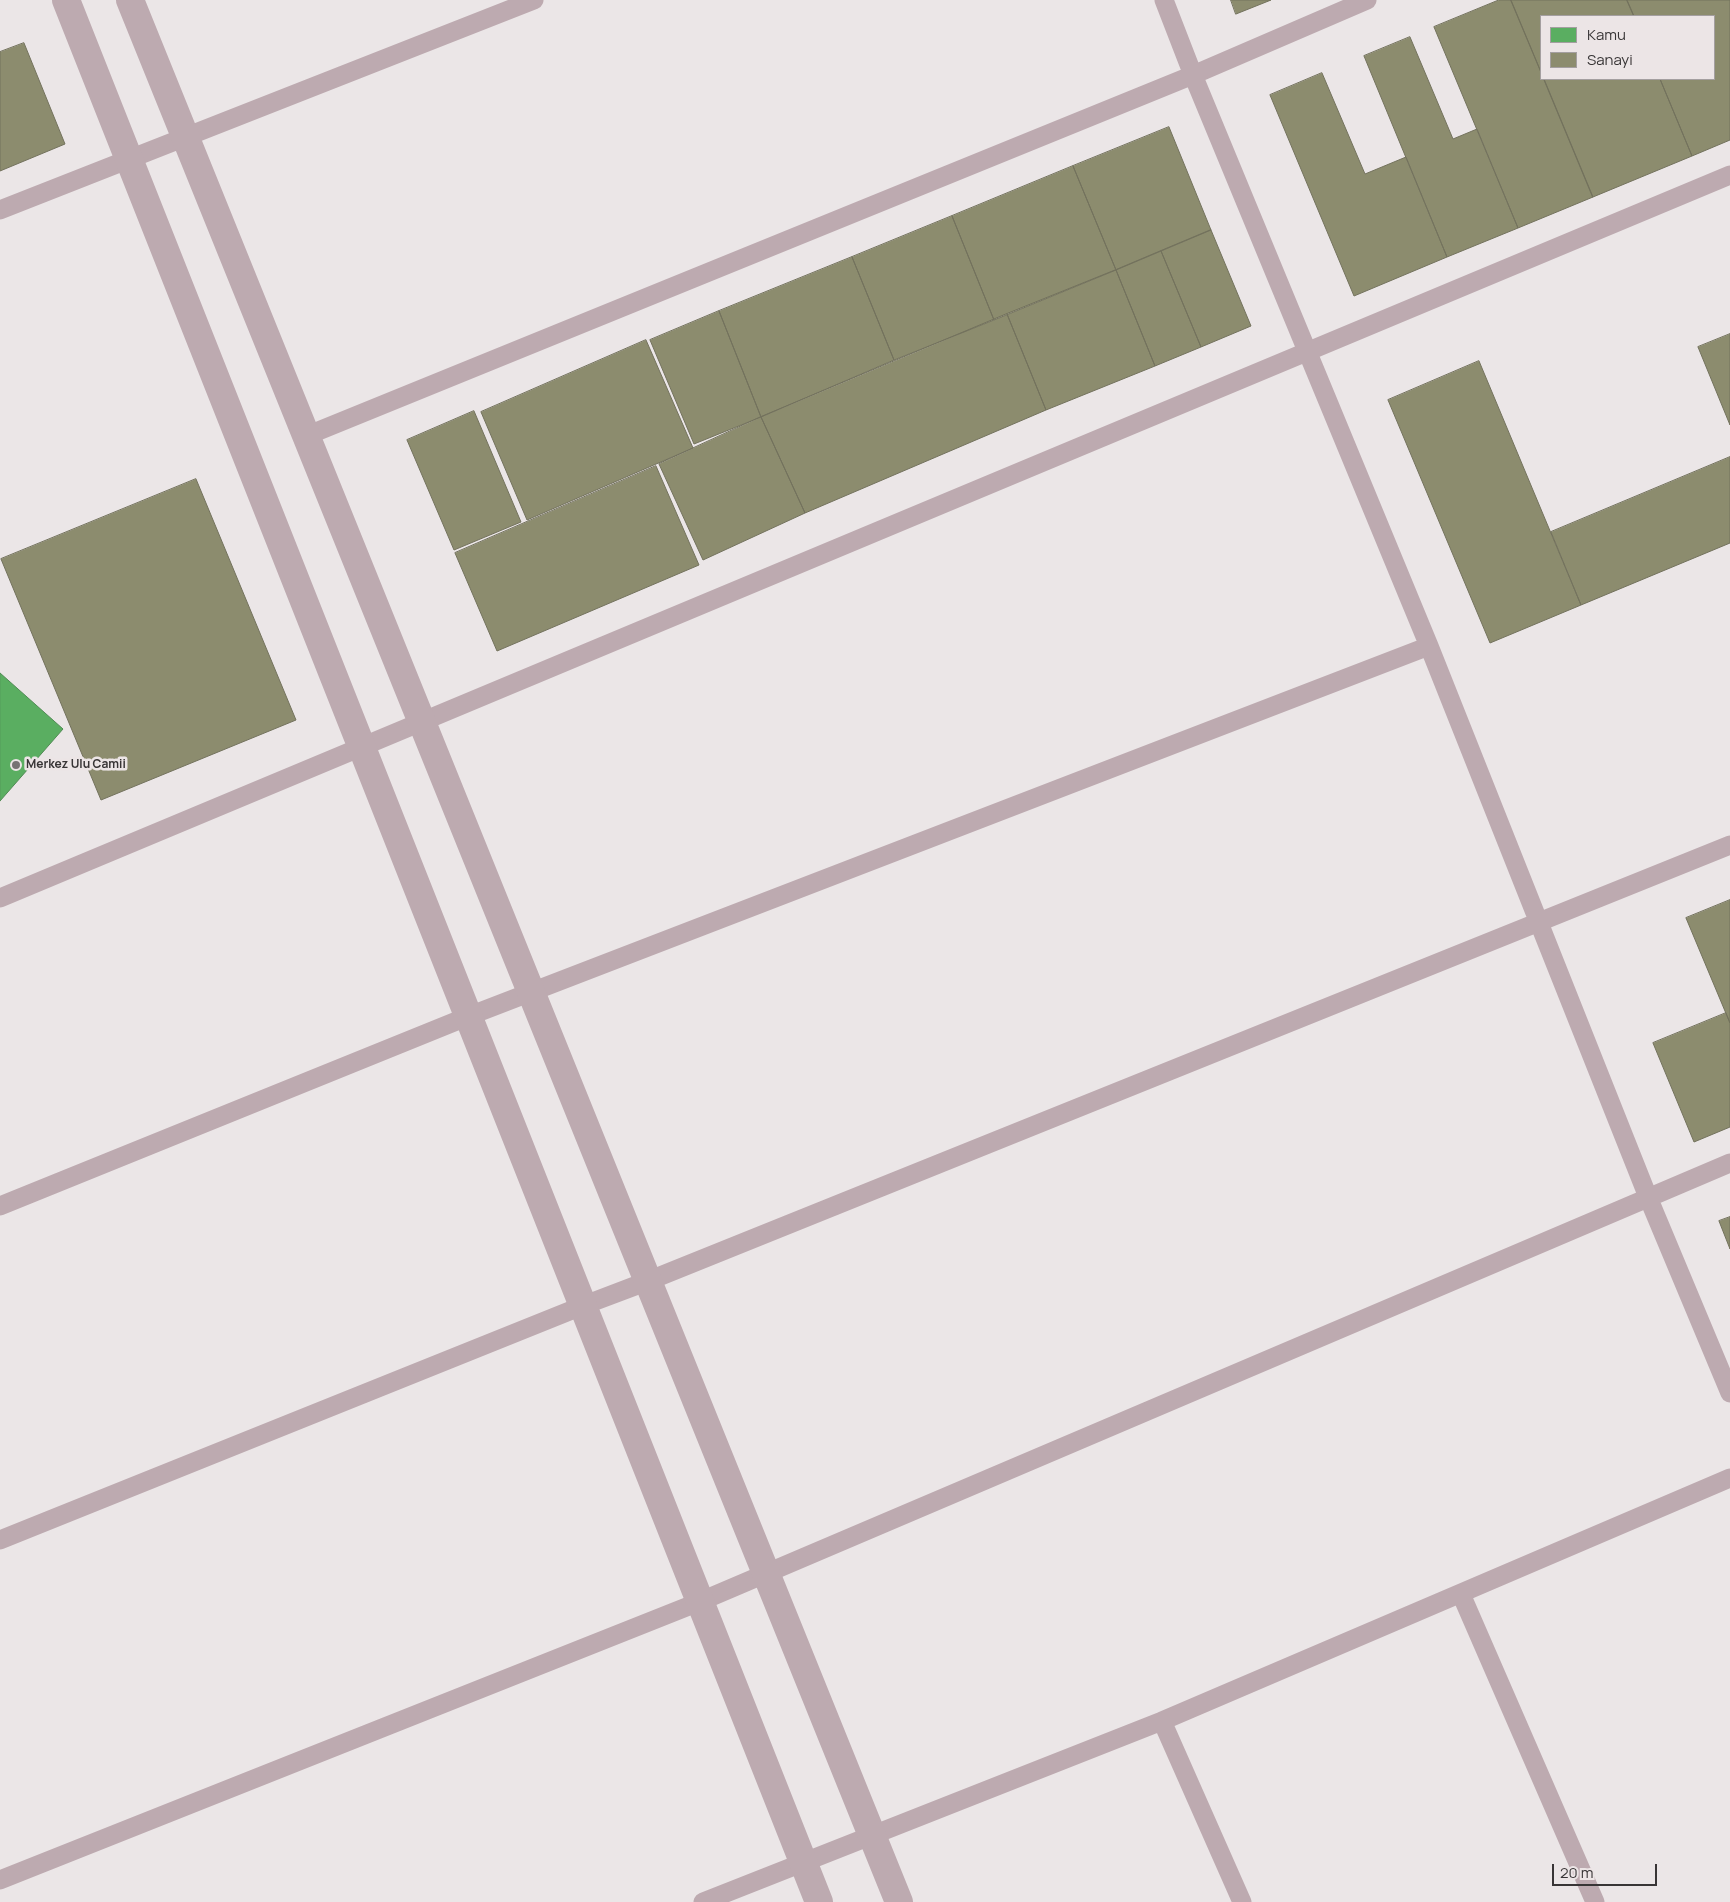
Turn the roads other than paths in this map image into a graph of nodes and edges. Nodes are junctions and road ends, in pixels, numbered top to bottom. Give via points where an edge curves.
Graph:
1 (66, 0) edge
2 (130, 0) edge
3 (534, 0) edge
4 (1164, 0) edge
5 (1367, 0) edge
6 (1193, 74) junction
7 (185, 136) junction
8 (129, 160) junction
9 (1730, 175) edge
10 (0, 210) edge
11 (1308, 352) junction
12 (306, 436) junction
13 (1429, 646) junction
14 (421, 722) junction
15 (360, 746) junction
16 (1730, 845) edge
17 (0, 898) edge
18 (1538, 921) junction
19 (531, 992) junction
20 (469, 1016) junction
21 (1730, 1162) edge
22 (1648, 1197) junction
23 (0, 1206) edge
24 (648, 1282) junction
25 (582, 1306) junction
26 (1730, 1393) edge
27 (1730, 1478) edge
28 (0, 1540) edge
29 (766, 1574) junction
30 (1462, 1594) junction
31 (699, 1602) junction
32 (1162, 1721) junction
33 (872, 1835) junction
34 (803, 1862) junction
35 (0, 1880) edge
36 (703, 1902) edge
37 (818, 1902) edge
38 (899, 1902) edge
39 (1242, 1902) edge
40 (1595, 1902) edge

1 - 8 street
2 - 7 street
3 - 7 lane
4 - 6 lane
5 - 6 lane
6 - 11 lane
6 - 12 lane
7 - 8 lane
7 - 12 street
8 - 10 lane
8 - 15 street
9 - 11 lane
11 - 13 lane
11 - 14 lane
12 - 14 street
13 - 18 lane
13 - 19 lane
14 - 15 lane
14 - 19 street
15 - 17 lane
15 - 20 street
16 - 18 lane
18 - 22 lane
18 - 24 lane
19 - 20 lane
19 - 24 street
20 - 23 lane
20 - 25 street
21 - 22 lane
22 - 26 lane
22 - 29 lane
24 - 25 lane
24 - 29 street
25 - 28 lane
25 - 31 street
27 - 30 lane
29 - 31 lane
29 - 33 street
30 - 32 lane
30 - 40 lane
31 - 34 street
31 - 35 lane
32 - 33 lane
32 - 39 lane
33 - 34 lane
33 - 38 street
34 - 36 lane
34 - 37 street

